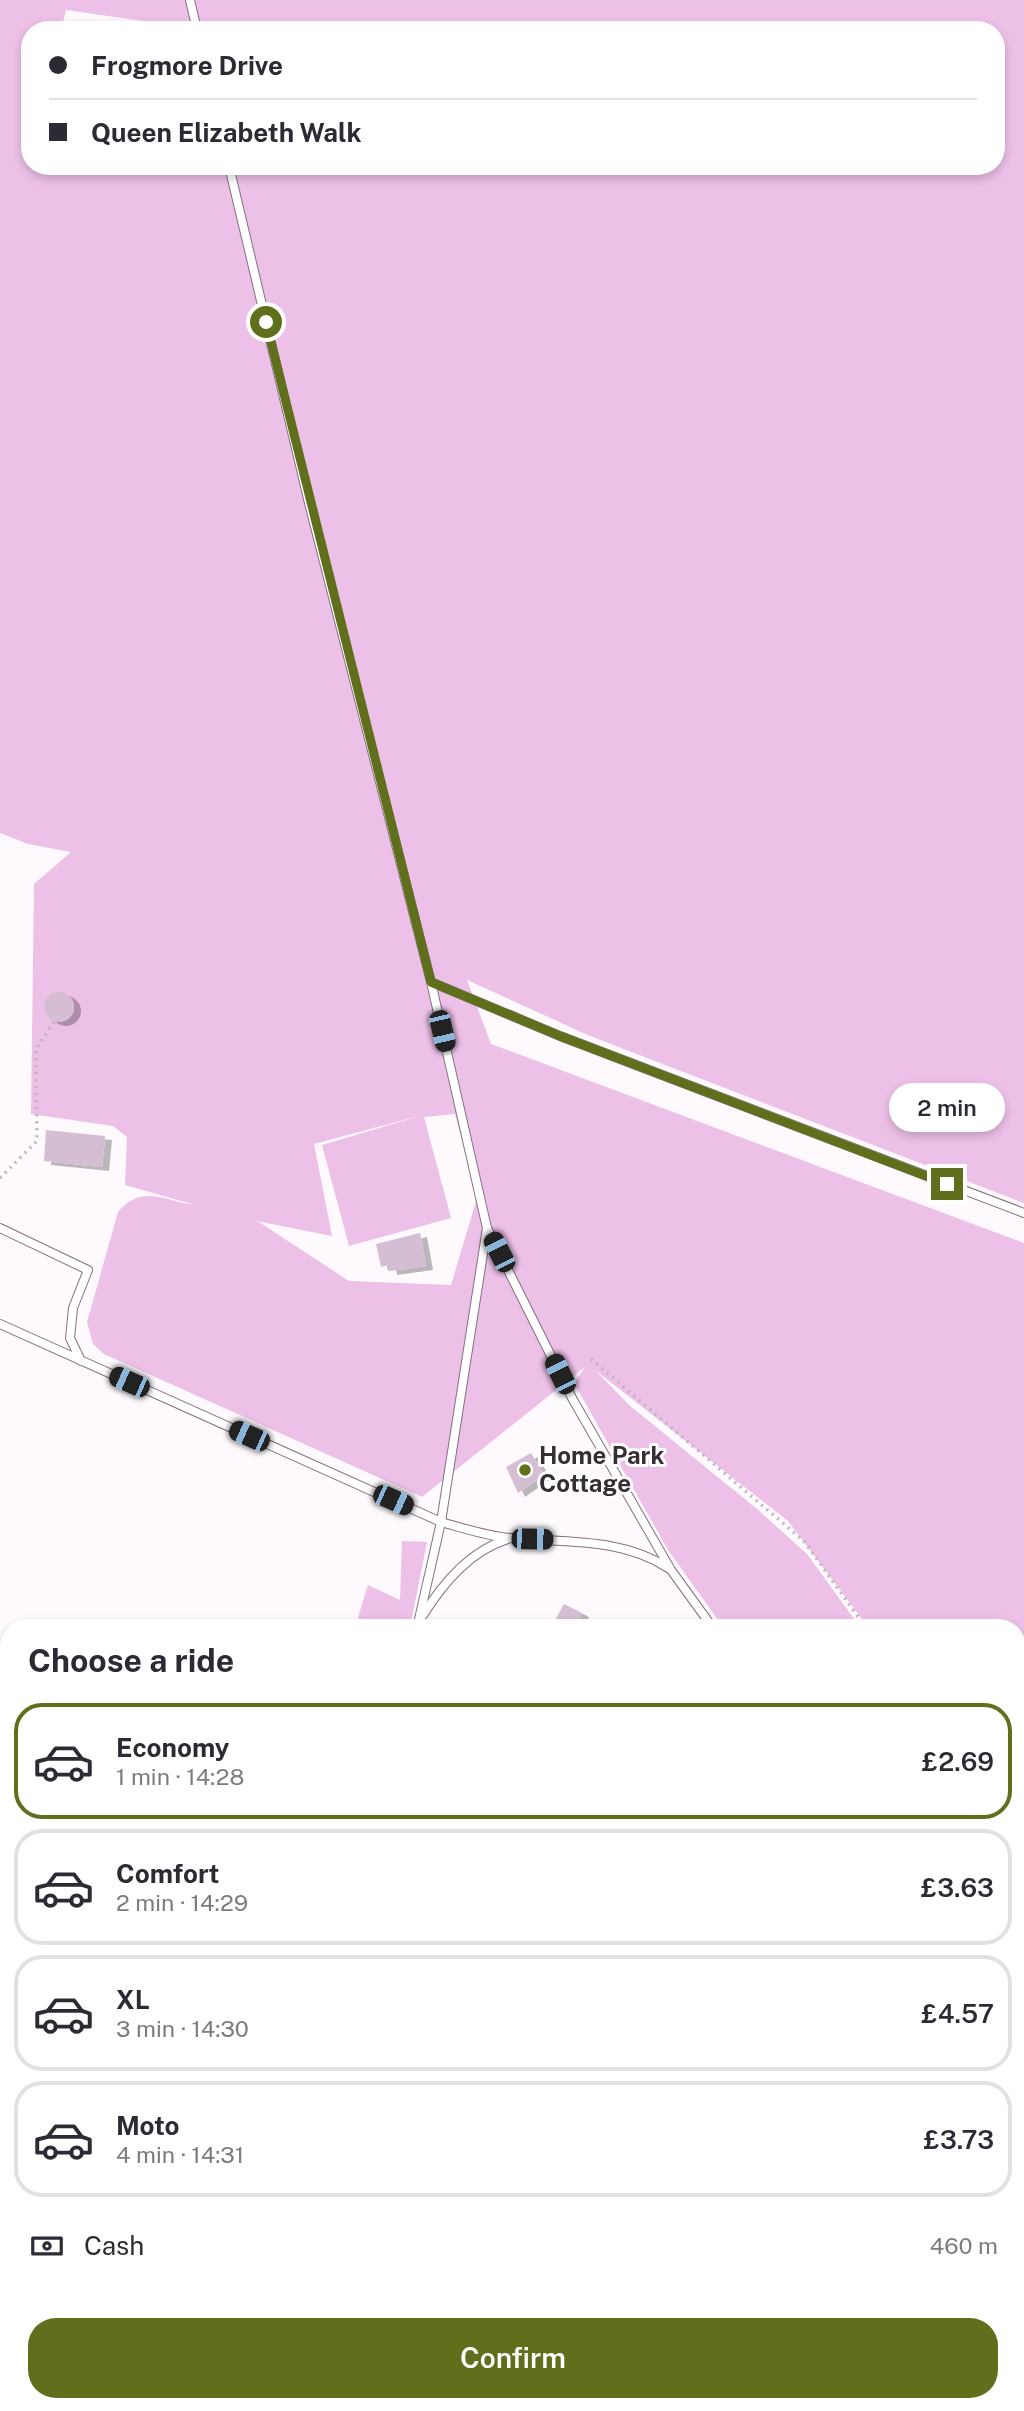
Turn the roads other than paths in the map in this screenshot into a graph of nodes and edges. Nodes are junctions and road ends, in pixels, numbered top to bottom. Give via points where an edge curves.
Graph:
1 (190, 0) edge
2 (195, 21) edge
3 (231, 175) edge
4 (431, 982) junction
5 (1024, 1213) edge
6 (0, 1228) edge
7 (487, 1228) junction
8 (0, 1324) edge
9 (81, 1361) junction
10 (441, 1522) junction
11 (509, 1538) junction
12 (671, 1570) junction
13 (419, 1619) edge
14 (421, 1619) edge
15 (706, 1619) edge

1 - 2 lane
3 - 4 lane
4 - 5 lane
4 - 7 lane
6 - 9 lane via 88,1270 73,1308 70,1338
7 - 10 lane
7 - 12 lane via 572,1398
8 - 9 lane
9 - 10 lane
10 - 11 lane
10 - 13 lane
11 - 12 lane via 593,1543 653,1558
11 - 14 lane via 464,1565 438,1590
12 - 15 lane

